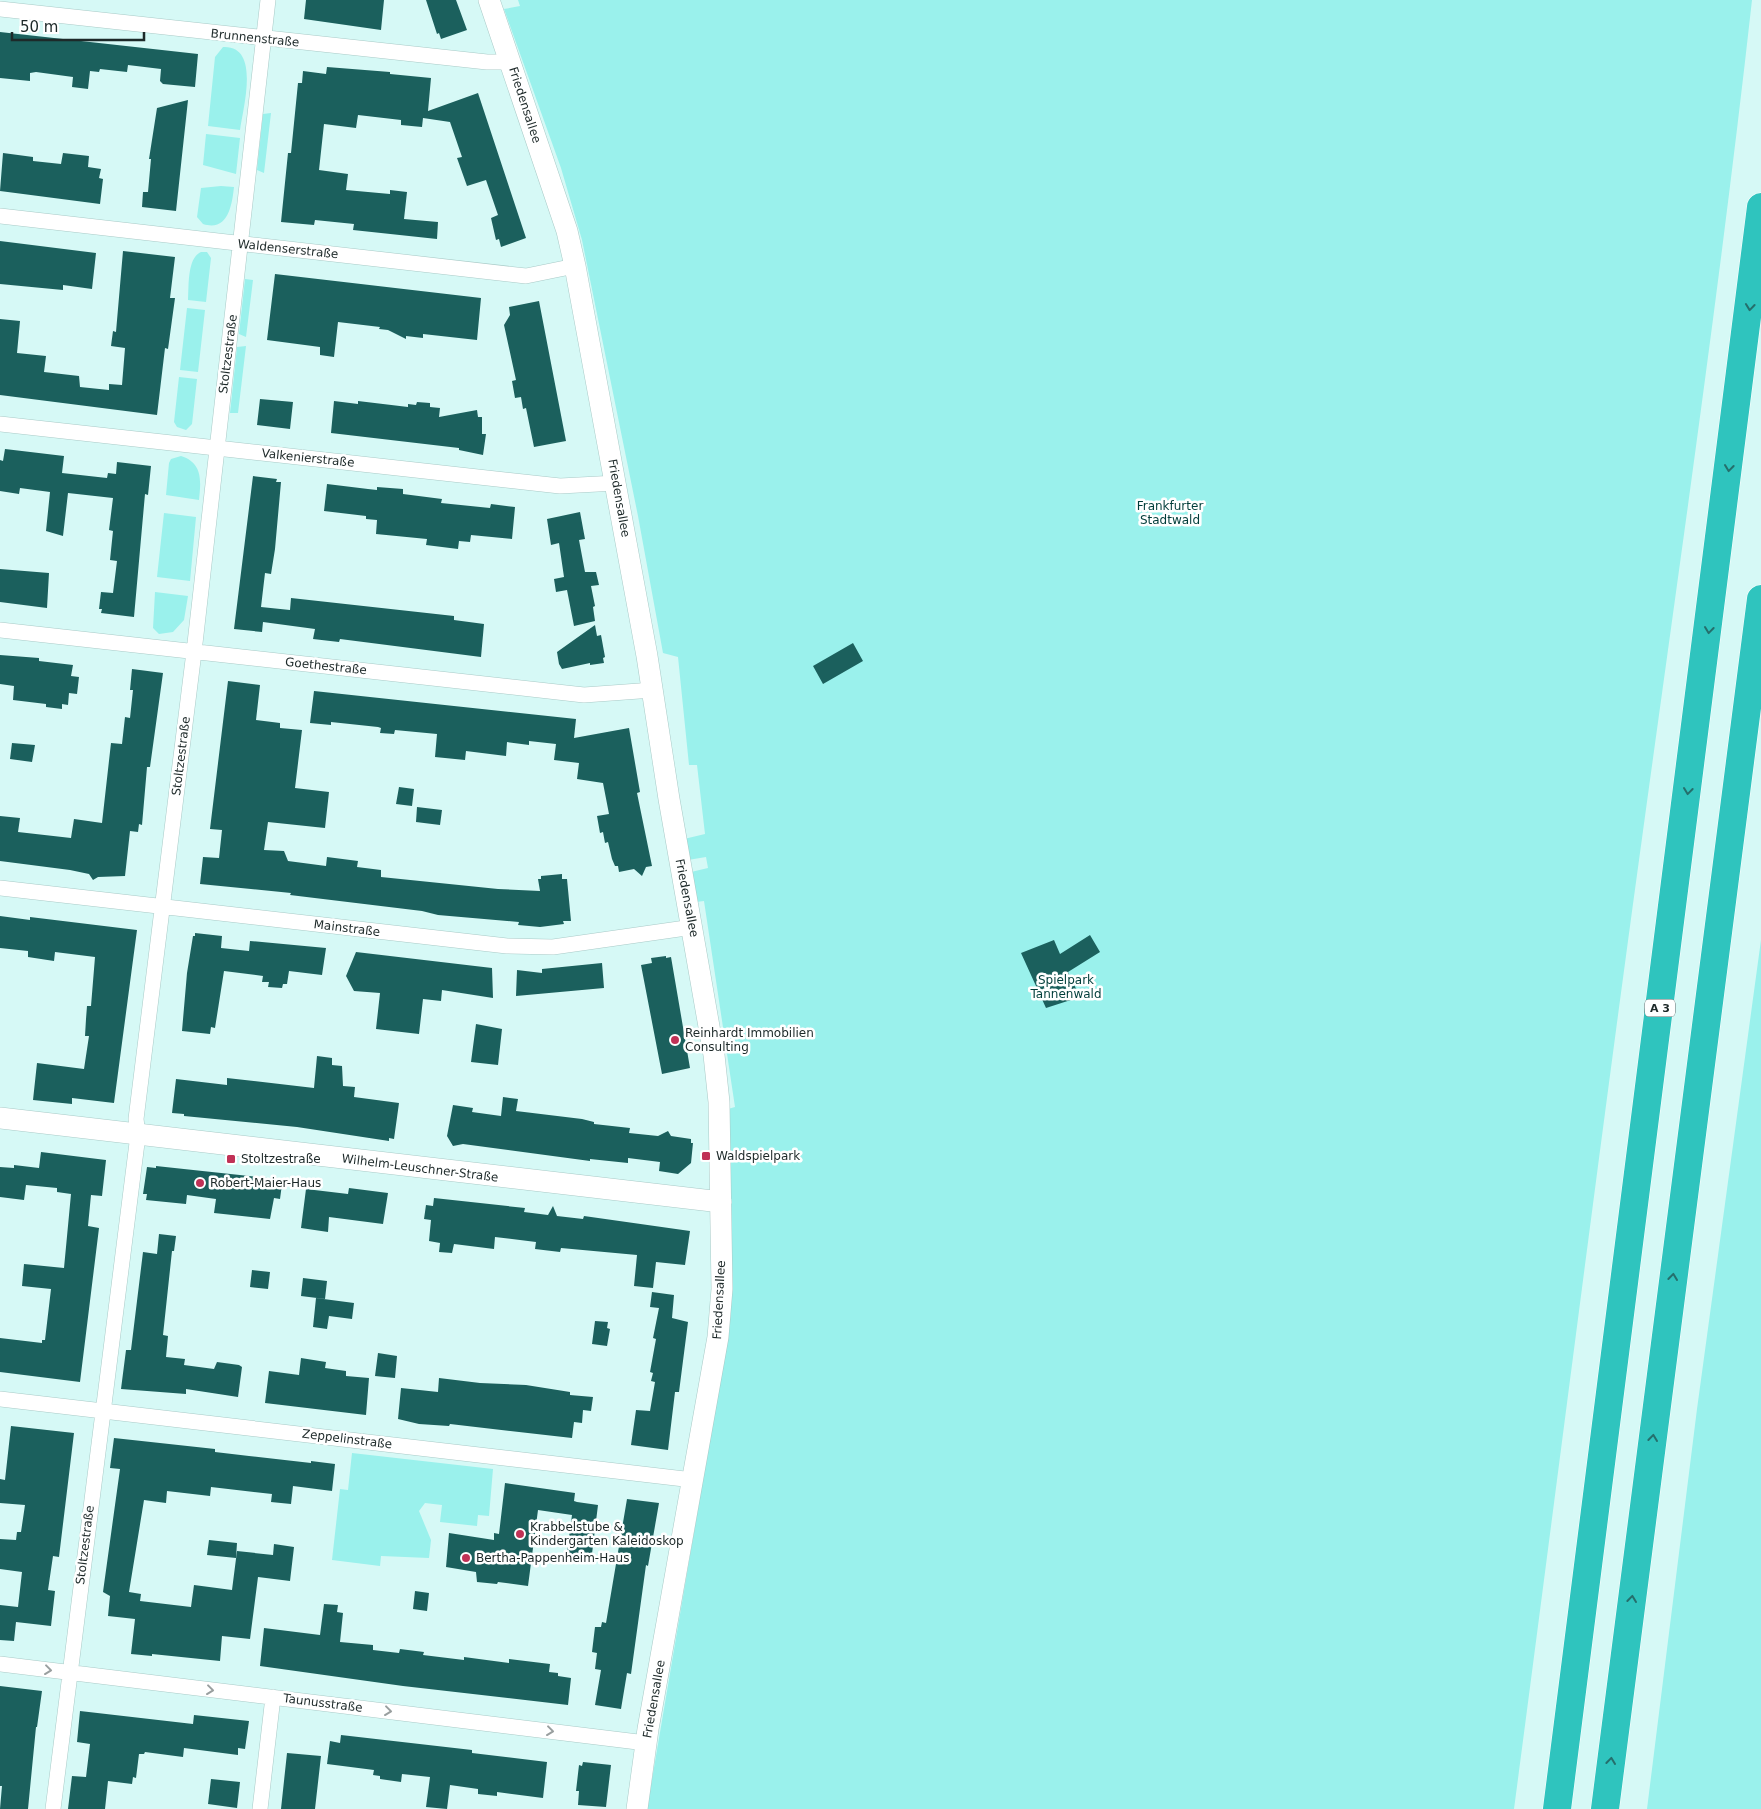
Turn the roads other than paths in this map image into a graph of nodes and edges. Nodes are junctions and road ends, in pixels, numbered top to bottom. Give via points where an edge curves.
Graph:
1 (268, 0) edge
2 (489, 0) edge
3 (0, 9) edge
4 (264, 39) junction
5 (511, 62) junction
6 (1761, 207) edge
7 (0, 216) edge
8 (242, 244) junction
9 (575, 266) junction
10 (0, 424) edge
11 (217, 448) junction
12 (617, 482) junction
13 (1761, 599) edge
14 (0, 630) edge
15 (194, 652) junction
16 (653, 690) junction
17 (0, 888) edge
18 (162, 906) junction
19 (693, 927) junction
20 (0, 1118) edge
21 (138, 1135) junction
22 (721, 1202) junction
23 (0, 1399) edge
24 (102, 1411) junction
25 (693, 1480) junction
26 (0, 1664) edge
27 (70, 1673) junction
28 (273, 1697) junction
29 (646, 1743) junction
30 (53, 1809) edge
31 (260, 1809) edge
32 (637, 1809) edge
33 (1557, 1809) edge
34 (1605, 1809) edge

1 - 4 street, Stoltzestraße
2 - 5 street, Friedensallee
3 - 4 street, Brunnenstraße
4 - 5 street, Brunnenstraße
4 - 8 street, Stoltzestraße
5 - 9 street, Friedensallee via 567,231
6 -> 33 highway, A 3
7 - 8 street, Waldenserstraße
8 - 9 street, Waldenserstraße via 526,276
8 - 11 street, Stoltzestraße
9 - 12 street, Friedensallee
10 - 11 street, Valkenierstraße
11 - 12 street, Valkenierstraße via 560,486
11 - 15 street, Stoltzestraße
12 - 16 street, Friedensallee
34 -> 13 highway
14 - 15 street, Goethestraße
15 - 16 street, Goethestraße via 584,695
15 - 18 street, Stoltzestraße
16 - 19 street, Friedensallee
17 - 18 street, Mainstraße
18 - 19 street, Mainstraße via 533,948
18 - 21 street, Stoltzestraße via 136,1120
19 - 22 street, Friedensallee via 717,1077
20 - 21 street, Wilhelm-Leuschner-Straße
21 - 22 street, Wilhelm-Leuschner-Straße
21 - 24 street, Stoltzestraße
22 - 25 street, Friedensallee via 721,1312
23 - 24 street, Zeppelinstraße
24 - 25 street, Zeppelinstraße
24 - 27 street, Stoltzestraße
25 - 29 street, Friedensallee
26 -> 27 street, Taunusstraße
27 -> 28 street, Taunusstraße
27 - 30 street, Stoltzestraße
28 -> 29 street, Taunusstraße
28 - 31 street
29 - 32 street, Friedensallee

